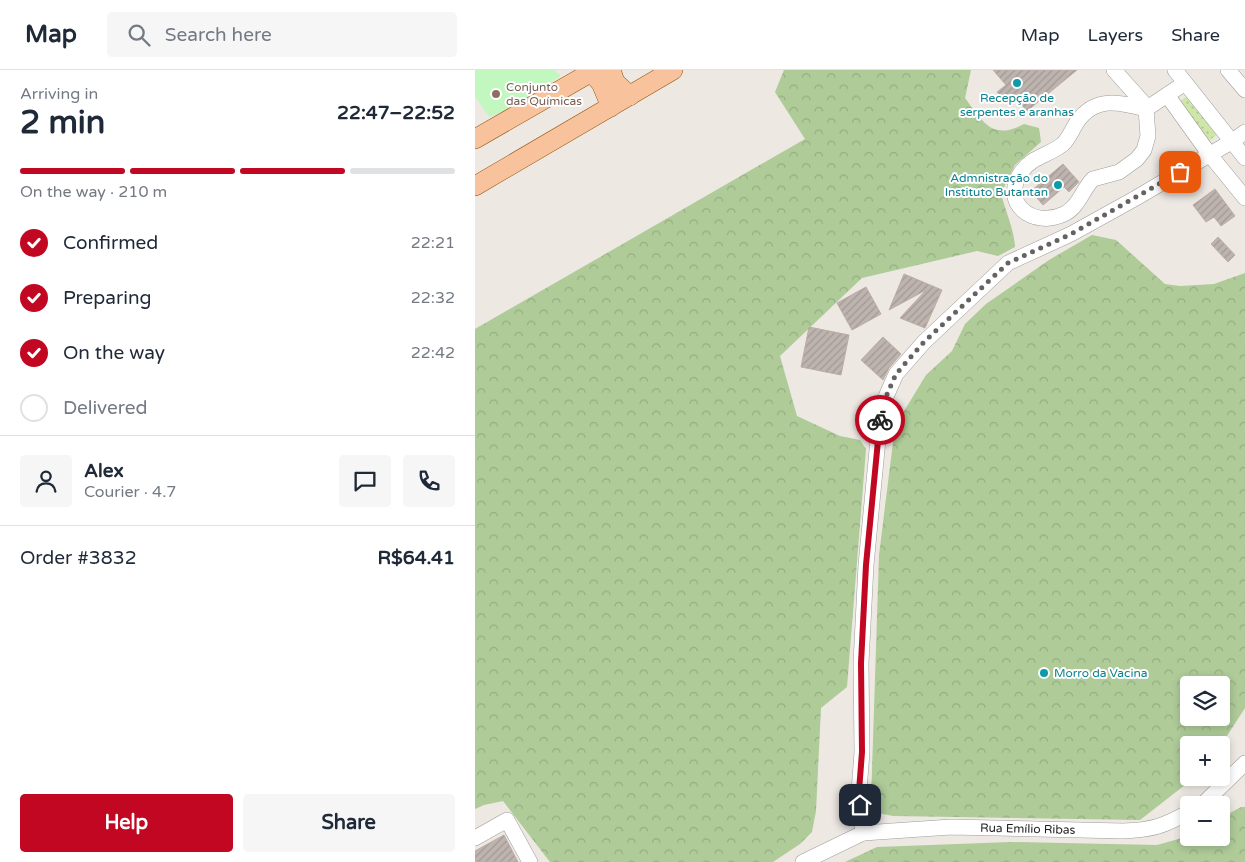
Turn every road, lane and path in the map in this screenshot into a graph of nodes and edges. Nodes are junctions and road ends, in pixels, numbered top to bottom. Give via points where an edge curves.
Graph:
1 (611, 70) edge
2 (673, 70) edge
3 (1114, 70) edge
4 (1175, 70) edge
5 (1228, 70) edge
6 (590, 72) edge
7 (1185, 83) junction
8 (1245, 90) edge
9 (1167, 95) junction
10 (630, 96) junction
11 (611, 107) junction
12 (1146, 108) junction
13 (1245, 132) edge
14 (475, 139) edge
15 (1231, 142) junction
16 (1210, 155) junction
17 (1245, 158) edge
18 (475, 186) edge
19 (1245, 198) edge
20 (1245, 763) edge
21 (1211, 796) edge
22 (1180, 817) edge
23 (863, 833) junction
24 (475, 838) edge
25 (530, 862) edge
26 (803, 862) edge

1 - 10 main road via 615,82
2 - 10 main road
3 - 12 street
4 - 7 street
5 - 8 street
6 - 11 main road via 601,82
6 - 14 main road
7 - 9 street
7 - 15 street
9 - 12 street
9 - 16 street
10 - 11 main road
11 - 18 main road
12 - 12 street via 1148,136 1137,159 1119,172 1093,179 1075,206 1065,214 1040,219 1021,209 1014,188 1020,174 1038,157 1063,144 1084,113 1096,105 1109,103
13 - 15 street
15 - 16 street
15 - 17 street
16 - 19 street
16 - 23 street via 1071,234 1008,263 924,342 896,374 881,408 866,565 859,791
20 - 21 street
22 - 23 street, Rua Emílio Ribas via 1148,830 1131,831 951,827
23 - 26 street
24 - 25 street via 507,820

